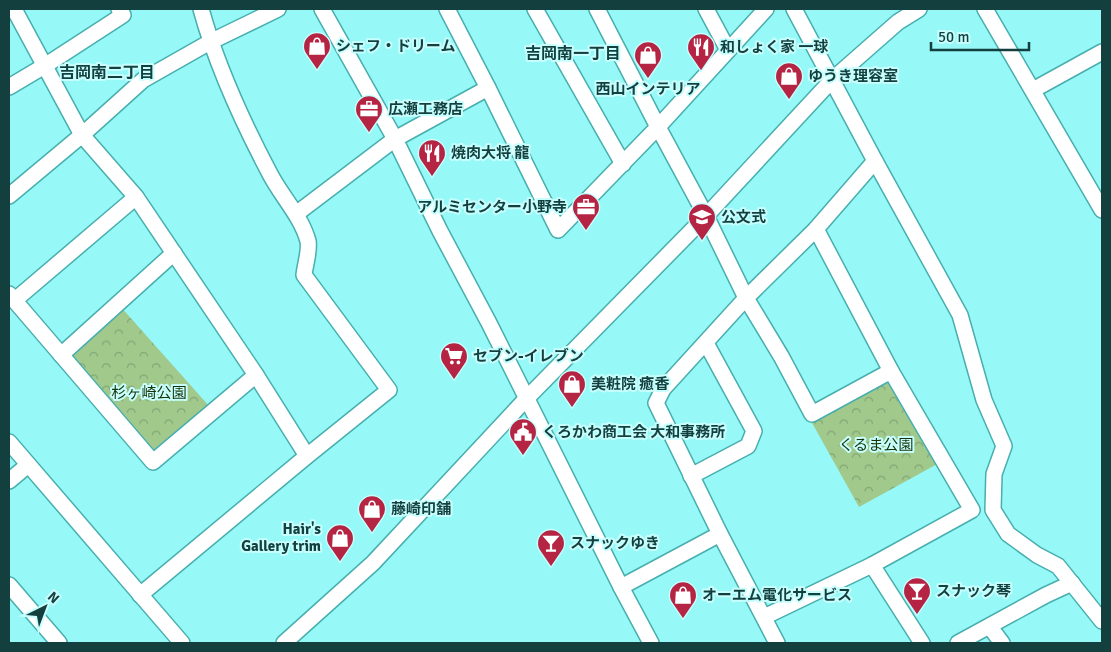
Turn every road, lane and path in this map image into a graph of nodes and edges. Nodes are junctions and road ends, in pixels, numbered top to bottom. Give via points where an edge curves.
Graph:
1 (14, 9) edge
2 (119, 9) edge
3 (201, 9) edge
4 (278, 9) edge
5 (322, 9) edge
6 (446, 9) edge
7 (535, 9) edge
8 (597, 9) edge
9 (706, 9) edge
10 (766, 9) edge
11 (794, 9) edge
12 (919, 9) edge
13 (985, 9) edge
14 (210, 42) junction
15 (728, 50) junction
16 (1102, 52) edge
17 (46, 65) junction
18 (832, 80) junction
19 (9, 87) edge
20 (488, 88) junction
21 (1033, 90) junction
22 (658, 128) junction
23 (82, 135) junction
24 (395, 139) junction
25 (875, 161) junction
26 (623, 164) junction
27 (9, 196) edge
28 (136, 196) junction
29 (1102, 210) edge
30 (296, 214) junction
31 (706, 216) junction
32 (816, 229) junction
33 (174, 253) junction
34 (12, 297) edge
35 (746, 298) junction
36 (706, 342) junction
37 (61, 354) junction
38 (891, 371) junction
39 (256, 375) junction
40 (526, 398) junction
41 (9, 442) edge
42 (307, 456) junction
43 (28, 465) junction
44 (691, 476) junction
45 (9, 481) edge
46 (972, 510) junction
47 (992, 510) junction
48 (720, 534) junction
49 (872, 565) junction
50 (1072, 583) junction
51 (9, 585) edge
52 (621, 588) junction
53 (140, 595) junction
54 (764, 617) junction
55 (1102, 620) edge
56 (990, 627) junction
57 (59, 643) edge
58 (182, 643) edge
59 (284, 643) edge
60 (651, 643) edge
61 (777, 643) edge
62 (922, 643) edge
63 (958, 643) edge
64 (1002, 643) edge

1 - 17 street
2 - 17 street via 123,15
3 - 14 street
4 - 14 street
5 - 24 street
6 - 20 street
7 - 26 street
8 - 22 street
9 - 15 street
10 - 15 street
11 - 18 street
12 - 18 street via 898,22
13 - 21 street
14 - 23 street via 143,80
14 - 30 street via 224,79 271,176
15 - 22 street
16 - 21 street
17 - 19 street
17 - 23 street
18 - 25 street
18 - 31 street
20 - 24 street
20 - 26 street via 558,230
21 - 29 street
22 - 26 street
22 - 31 street
23 - 27 street
23 - 28 street
24 - 30 street
24 - 40 street
25 - 32 street
25 - 47 street via 960,314 984,400 1004,446 994,474
28 - 33 street
28 - 34 street
30 - 42 street via 308,242 304,275 389,390
31 - 35 street
31 - 40 street
32 - 35 street
32 - 38 street
33 - 37 street
33 - 39 street
34 - 37 street
35 - 36 street
35 - 38 street via 812,414
36 - 44 street via 663,390 656,403
36 - 44 street via 754,430 748,446
37 - 39 street via 152,462
38 - 46 street
39 - 42 street
40 - 52 street
40 - 59 street via 373,563
41 - 43 street
42 - 53 street
43 - 45 street
43 - 53 street
44 - 48 street
46 - 47 street
46 - 49 street
47 - 50 street via 1008,534 1058,566
48 - 52 street
48 - 54 street
49 - 54 street
49 - 62 street
50 - 55 street
50 - 56 street
51 - 57 street
52 - 60 street
53 - 58 street
54 - 61 street
56 - 63 street
56 - 64 street

